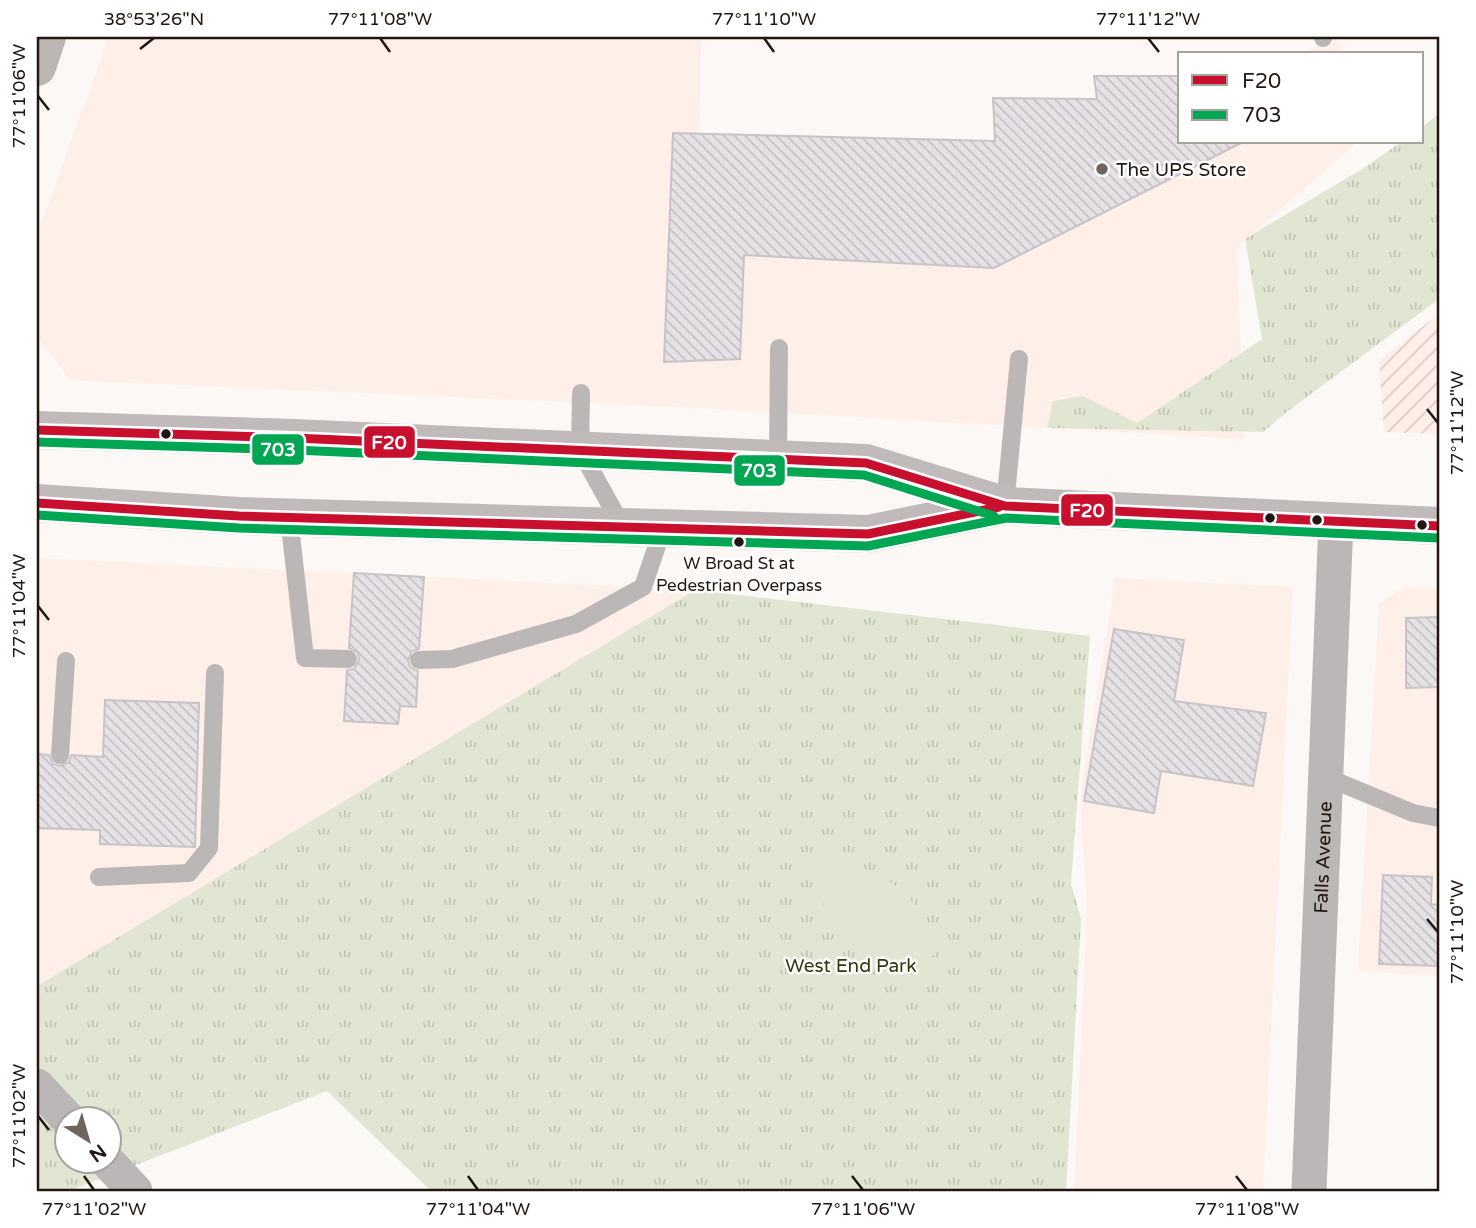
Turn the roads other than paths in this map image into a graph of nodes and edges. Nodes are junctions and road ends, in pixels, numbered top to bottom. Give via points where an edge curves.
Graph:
1 (47, 37) edge
2 (37, 67) edge
3 (779, 348) dead end
4 (1019, 359) dead end
5 (580, 393) dead end
6 (37, 430) edge
7 (580, 450) junction
8 (778, 459) junction
9 (37, 503) edge
10 (1005, 506) junction
11 (289, 517) junction
12 (1336, 521) junction
13 (1439, 526) edge
14 (622, 527) junction
15 (663, 527) junction
16 (348, 659) dead end
17 (419, 660) dead end
18 (66, 662) dead end
19 (215, 673) dead end
20 (60, 755) dead end
21 (1326, 777) junction
22 (1439, 818) edge
23 (99, 877) dead end
24 (37, 1086) edge
25 (56, 1106) edge
26 (122, 1176) edge
27 (135, 1191) edge
28 (1310, 1191) edge

1 - 2 main road
3 - 8 lane
4 - 10 lane
5 - 7 lane
6 - 7 main road
7 - 8 main road
7 - 14 lane
8 - 10 main road via 866,463
9 - 11 main road
10 - 12 main road
10 - 15 main road via 867,534
11 - 14 main road
11 - 16 lane via 305,658
12 - 13 main road
12 - 21 street, Falls Avenue
14 - 15 main road
15 - 17 lane via 643,587 610,606 576,624 452,659
18 - 20 lane
19 - 23 lane via 209,848 189,873
21 - 22 lane via 1413,813
21 - 28 street, Falls Avenue
24 - 25 street
26 - 27 street

